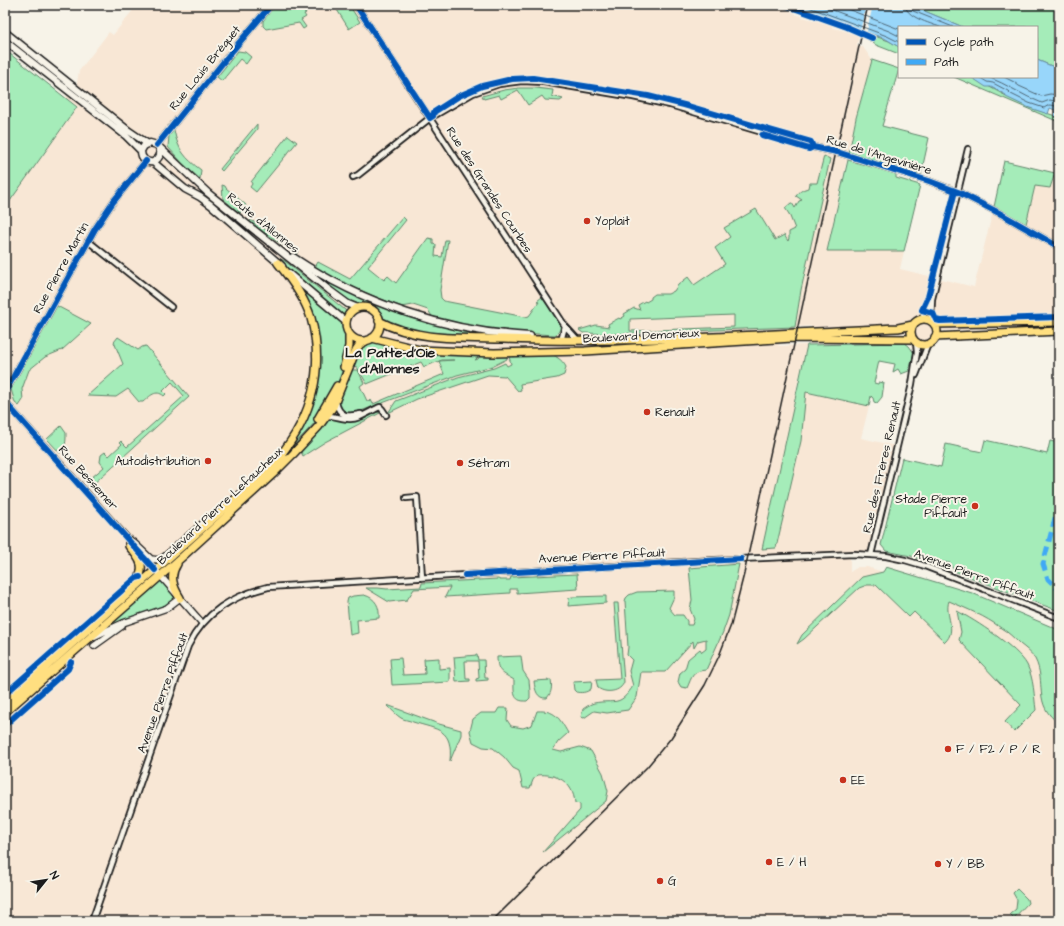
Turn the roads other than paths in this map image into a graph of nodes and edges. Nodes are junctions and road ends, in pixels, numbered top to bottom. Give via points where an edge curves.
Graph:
1 (271, 5) edge
2 (356, 5) edge
3 (5, 32) edge
4 (5, 41) edge
5 (430, 118) junction
6 (148, 144) junction
7 (158, 147) junction
8 (968, 149) dead end
9 (142, 152) junction
10 (146, 161) junction
11 (153, 162) junction
12 (353, 177) dead end
13 (958, 192) junction
14 (88, 241) junction
15 (268, 241) junction
16 (1059, 247) edge
17 (278, 263) junction
18 (932, 299) junction
19 (171, 307) dead end
20 (358, 308) junction
21 (921, 320) junction
22 (379, 321) junction
23 (346, 322) junction
24 (1059, 322) edge
25 (932, 323) junction
26 (913, 325) junction
27 (565, 326) junction
28 (1059, 331) edge
29 (349, 334) junction
30 (936, 337) junction
31 (576, 338) junction
32 (562, 339) junction
33 (369, 340) junction
34 (608, 340) junction
35 (915, 340) junction
36 (928, 344) junction
37 (912, 384) junction
38 (5, 392) edge
39 (5, 402) edge
40 (336, 402) junction
41 (366, 413) junction
42 (386, 415) dead end
43 (326, 416) junction
44 (278, 462) junction
45 (406, 498) dead end
46 (217, 516) junction
47 (128, 540) junction
48 (871, 555) junction
49 (182, 557) junction
50 (158, 572) junction
51 (422, 578) junction
52 (135, 587) junction
53 (180, 598) junction
54 (138, 617) junction
55 (1059, 618) edge
56 (202, 623) junction
57 (85, 641) junction
58 (94, 646) dead end
59 (5, 703) edge
60 (5, 712) edge
61 (92, 921) edge

1 - 7 street, Rue Louis Bréguet
2 - 5 street, Rue des Grandes Courbes
3 - 6 main road
4 - 9 main road via 126,136
5 - 12 street, Rue de l'Angevinière
5 - 13 street, Rue de l'Angevinière via 484,88 522,81 543,82 670,105 837,152
5 - 27 street, Rue des Grandes Courbes
6 - 7 main road via 153,143
6 - 9 main road
7 - 11 main road via 160,156
7 - 15 main road, Route d'Allonnes via 208,193
8 - 13 street
9 - 10 main road via 142,157
10 - 11 main road
10 - 14 street, Rue Pierre Martin
11 - 17 main road, Route d'Allonnes via 185,189 211,205
13 - 16 street, Rue de l'Angevinière
13 - 18 street
14 - 19 street
14 - 38 street, Rue Pierre Martin
15 - 20 main road, Route d'Allonnes via 348,304
15 - 32 main road via 328,278 410,314 498,334
17 - 23 main road, Route d'Allonnes
17 - 44 main road via 302,299 310,317 317,355 310,401 302,424
18 - 21 street
18 - 25 street
20 - 22 main road via 372,310
20 - 23 main road via 351,312
21 - 25 main road
21 - 26 main road
22 - 32 main road, Boulevard Demorieux via 392,328 425,336
22 - 33 main road via 378,331
23 - 29 main road
24 - 25 main road
25 - 30 main road via 937,331
26 - 34 main road, Boulevard Demorieux via 898,328
26 - 35 main road via 911,333
27 - 31 street, Rue des Grandes Courbes
27 - 32 street
28 - 30 main road
29 - 33 main road via 357,340
29 - 44 main road, Boulevard Pierre Lefaucheux via 345,364 334,392 309,431
30 - 36 main road
31 - 32 main road
31 - 34 main road
32 - 34 main road, Boulevard Demorieux
33 - 35 main road, Boulevard Demorieux via 420,350 494,353 585,351 792,338
33 - 40 main road, Boulevard Pierre Lefaucheux via 360,344 356,350
35 - 36 main road via 921,345
35 - 37 street, Rue des Frères Renault via 917,352
36 - 37 street, Rue des Frères Renault
37 - 48 street, Rue des Frères Renault
39 - 47 street, Rue Bessemer
40 - 41 street via 338,410 343,414 351,416
40 - 43 main road, Boulevard Pierre Lefaucheux
41 - 42 street via 380,407
41 - 43 street via 350,420
43 - 49 main road, Boulevard Pierre Lefaucheux via 273,474
44 - 46 main road, Boulevard Pierre Lefaucheux
45 - 51 street via 417,497
46 - 47 street via 203,523 159,560 152,559
46 - 50 main road, Boulevard Pierre Lefaucheux
47 - 50 street, Rue Bessemer
47 - 52 main road via 129,546 142,564
48 - 51 street, Avenue Pierre Piffault via 715,560
48 - 55 street, Avenue Pierre Piffault via 922,565
49 - 50 main road, Boulevard Pierre Lefaucheux
49 - 53 main road via 174,568 172,582
50 - 52 main road, Boulevard Pierre Lefaucheux
50 - 53 street, Rue Bessemer
50 - 57 main road, Boulevard Pierre Lefaucheux
51 - 56 street, Avenue Pierre Piffault via 268,587 248,592 227,602
52 - 59 main road, Boulevard Pierre Lefaucheux
53 - 54 street via 167,608
53 - 56 street, Rue Bessemer
54 - 57 street
54 - 58 street
56 - 61 street, Avenue Pierre Piffault via 188,646
57 - 60 main road, Boulevard Pierre Lefaucheux

